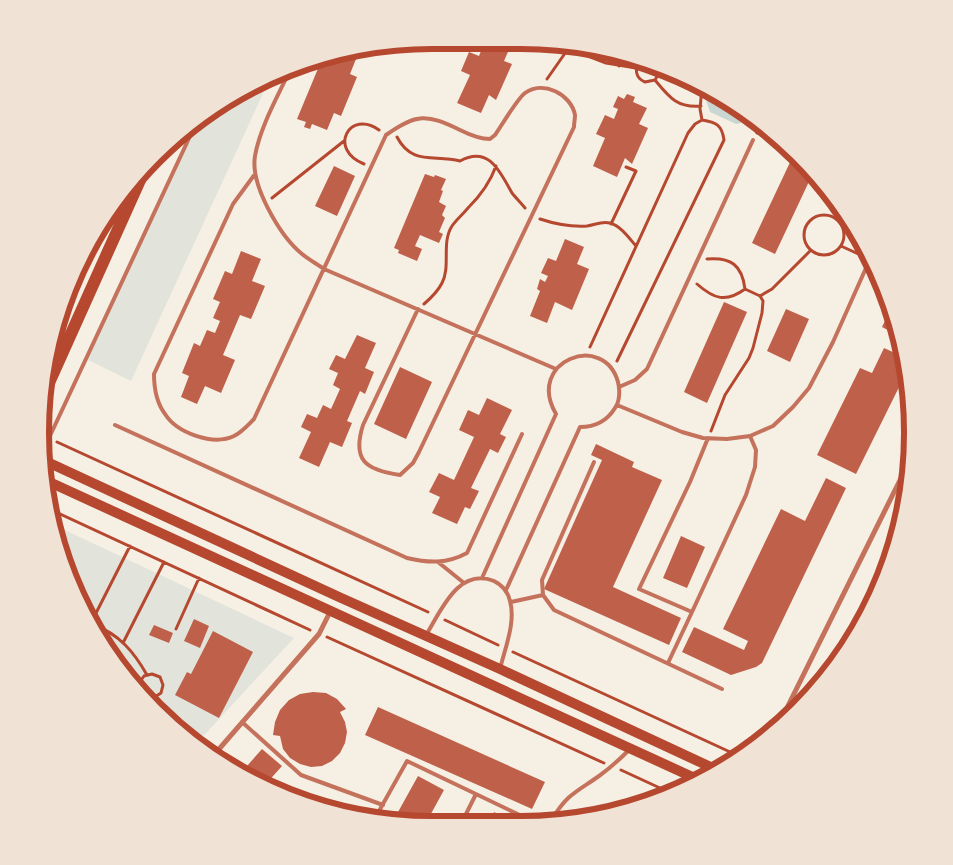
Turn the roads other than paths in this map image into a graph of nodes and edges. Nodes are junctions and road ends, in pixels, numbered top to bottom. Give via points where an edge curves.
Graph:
1 (286, 78) edge
2 (190, 135) edge
3 (753, 140) dead end
4 (255, 174) junction
5 (138, 186) edge
6 (867, 267) edge
7 (324, 269) junction
8 (418, 309) junction
9 (476, 334) junction
10 (556, 369) junction
11 (53, 373) edge
12 (619, 387) junction
13 (617, 405) junction
14 (115, 425) dead end
15 (522, 434) dead end
16 (750, 436) junction
17 (49, 438) edge
18 (708, 438) junction
19 (594, 462) dead end
20 (50, 463) edge
21 (901, 477) edge
22 (52, 483) edge
23 (438, 562) junction
24 (482, 578) junction
25 (464, 583) junction
26 (506, 590) junction
27 (543, 595) junction
28 (511, 602) junction
29 (330, 612) junction
30 (692, 612) junction
31 (426, 636) junction
32 (668, 664) junction
33 (500, 669) junction
34 (722, 689) dead end
35 (786, 709) edge
36 (242, 722) junction
37 (630, 749) junction
38 (217, 751) edge
39 (709, 766) edge
40 (691, 776) edge
41 (476, 794) junction
42 (383, 805) junction
43 (379, 812) edge
44 (555, 814) edge
45 (465, 816) edge
46 (522, 816) edge

1 - 4 lane via 265,124 255,156
2 - 17 lane
3 - 12 lane via 647,369 635,380
4 - 7 lane via 265,203 282,232 301,254
4 - 7 lane via 233,204 154,374 158,403 166,416 195,436 222,440 242,431 254,418
5 - 11 main road
6 - 16 lane via 809,388 773,426
7 - 8 lane
7 - 9 lane via 386,135 408,120 431,118 474,137 490,139 524,94 536,88 550,88 573,109 574,127
8 - 9 lane
8 - 9 lane via 359,439 358,450 364,461 375,468 400,475 412,463
9 - 10 lane
10 - 12 lane via 572,357 586,356 603,361
10 - 24 lane via 548,387 548,396 556,414
12 - 13 lane
13 - 18 lane via 682,432
13 - 26 lane via 602,422 580,427
14 - 23 lane via 407,558
15 - 23 lane via 467,553
16 - 18 lane
16 - 30 lane via 756,450 756,467
18 - 30 lane via 639,589
19 - 27 lane via 542,580
20 - 31 main road
21 - 35 street
22 - 29 main road
23 - 25 lane
24 - 25 lane
24 - 26 lane
25 - 31 lane via 456,589
26 - 28 lane
27 - 28 lane
27 - 32 lane via 554,610
28 - 33 lane via 511,623
29 - 36 street via 318,634
29 - 37 main road
30 - 32 lane
31 - 33 main road
32 - 34 lane
33 - 39 main road
36 - 38 street
36 - 42 lane via 301,775
37 - 40 main road
37 - 44 lane via 612,766 573,792
41 - 42 lane via 407,761
41 - 45 lane
41 - 46 lane
42 - 43 lane

